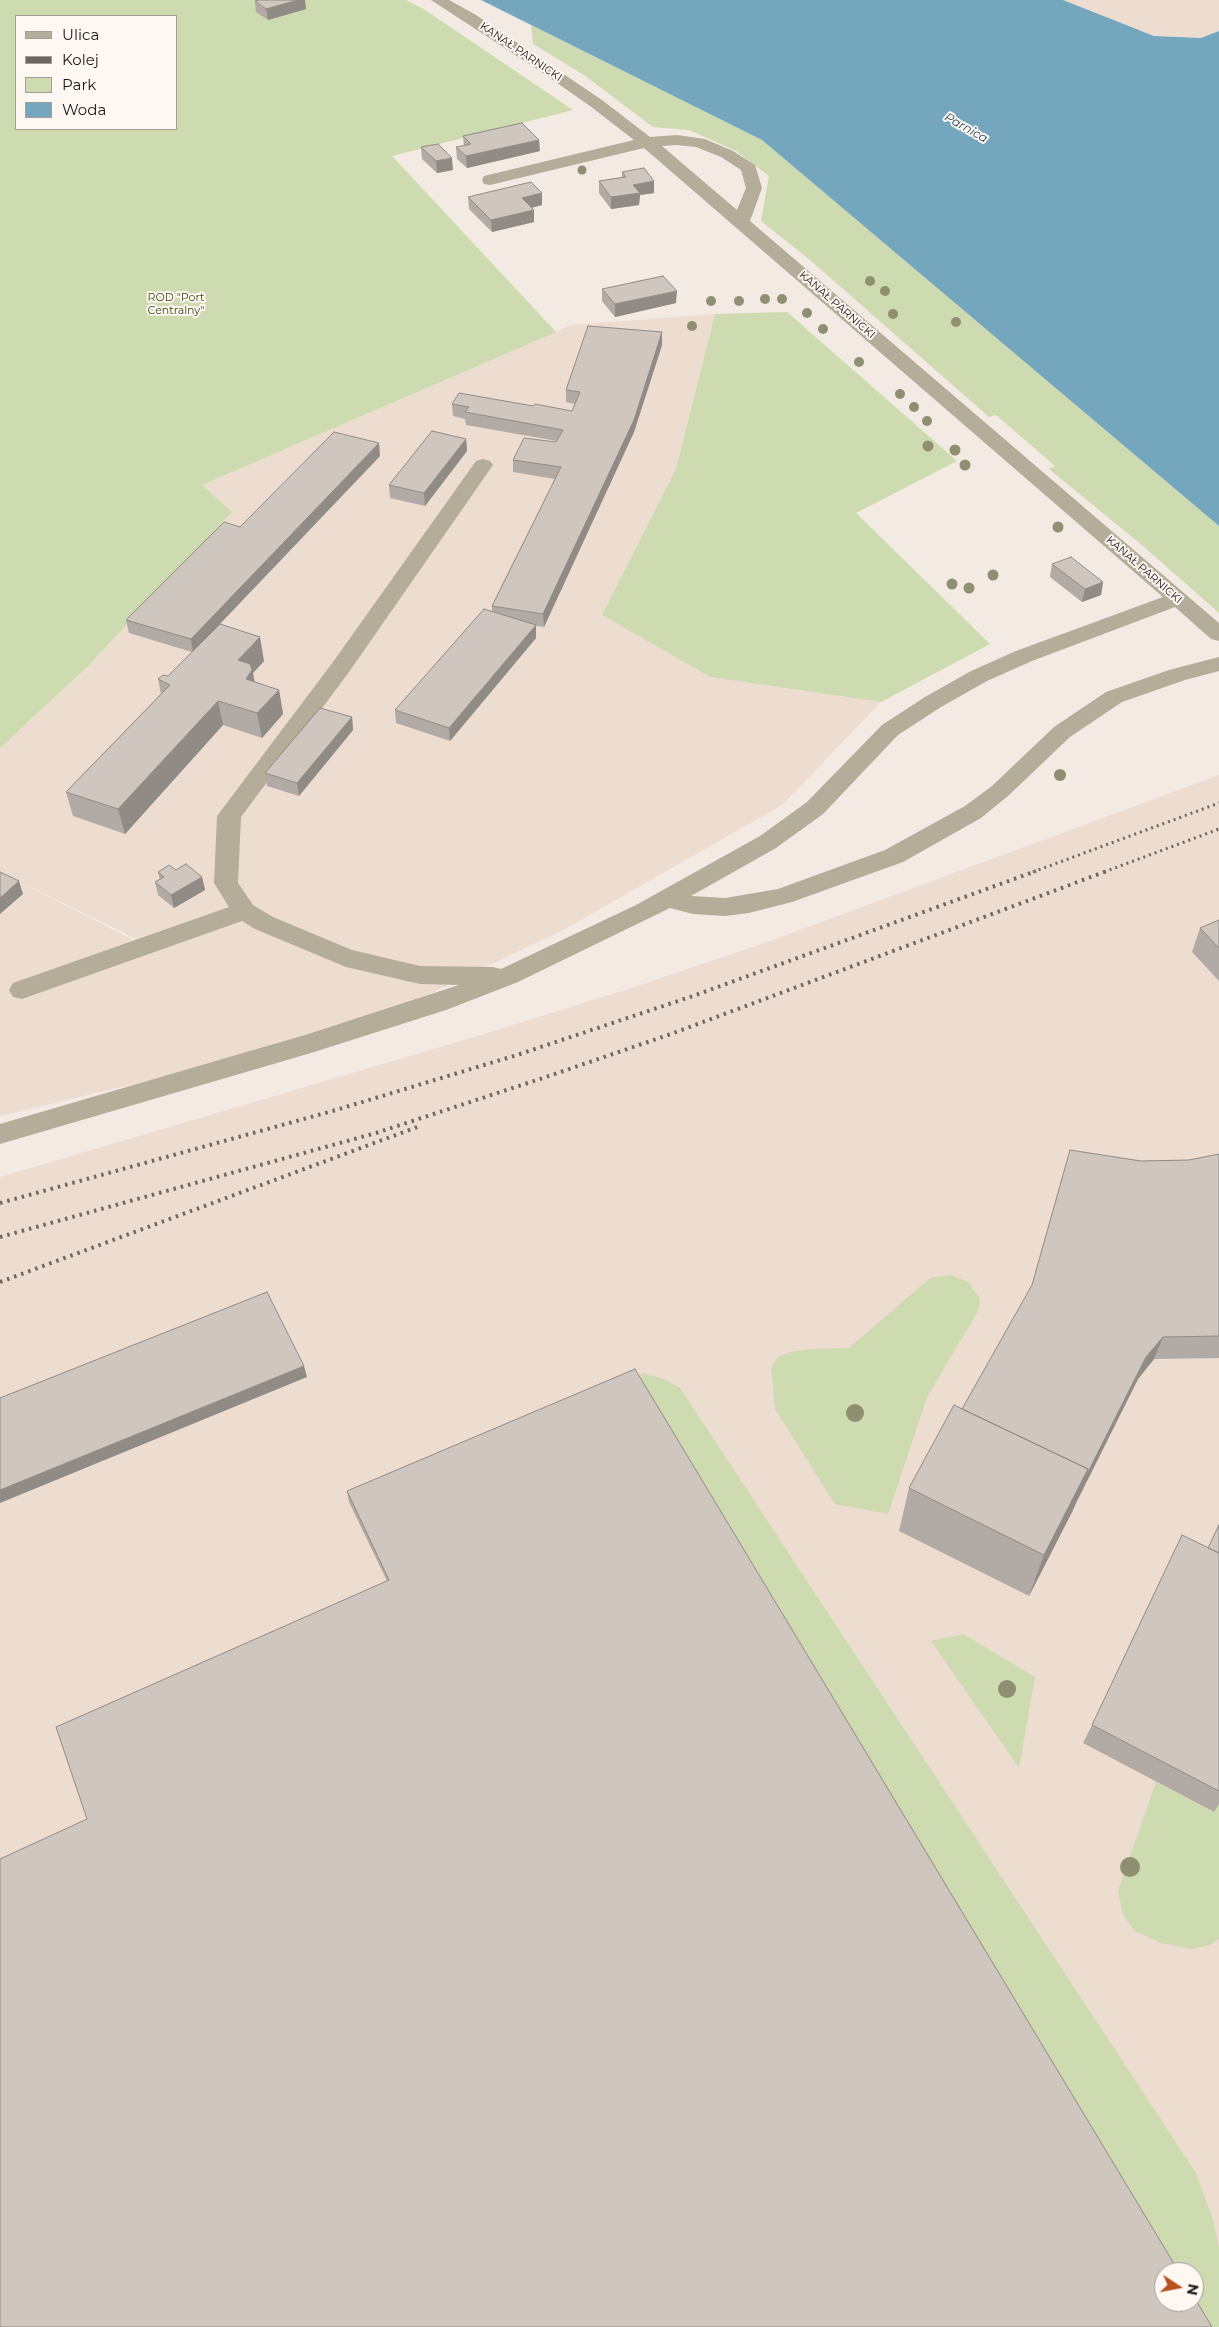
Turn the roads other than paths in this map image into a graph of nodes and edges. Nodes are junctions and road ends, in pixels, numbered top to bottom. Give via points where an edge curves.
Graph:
1 (438, 0) edge
2 (647, 142) junction
3 (490, 180) dead end
4 (741, 222) junction
5 (483, 465) dead end
6 (1178, 599) junction
7 (1219, 634) edge
8 (1219, 664) edge
9 (667, 899) junction
10 (244, 911) junction
11 (510, 976) junction
12 (22, 990) dead end
13 (0, 1134) edge

1 - 2 street, KANAŁ PARNICKI via 538,63
2 - 3 street
2 - 4 street, KANAŁ PARNICKI
2 - 4 street via 699,142 749,168 754,188
4 - 6 street, KANAŁ PARNICKI
5 - 10 street via 341,667 230,816 226,883
6 - 7 street, KANAŁ PARNICKI
6 - 9 street via 1024,656 933,702 890,730 814,808 768,842
8 - 9 street via 1114,697 1062,732 973,812 894,856 784,896 749,904 693,906
9 - 11 street
10 - 11 street via 346,958 420,975
10 - 12 street
11 - 13 street via 311,1043

